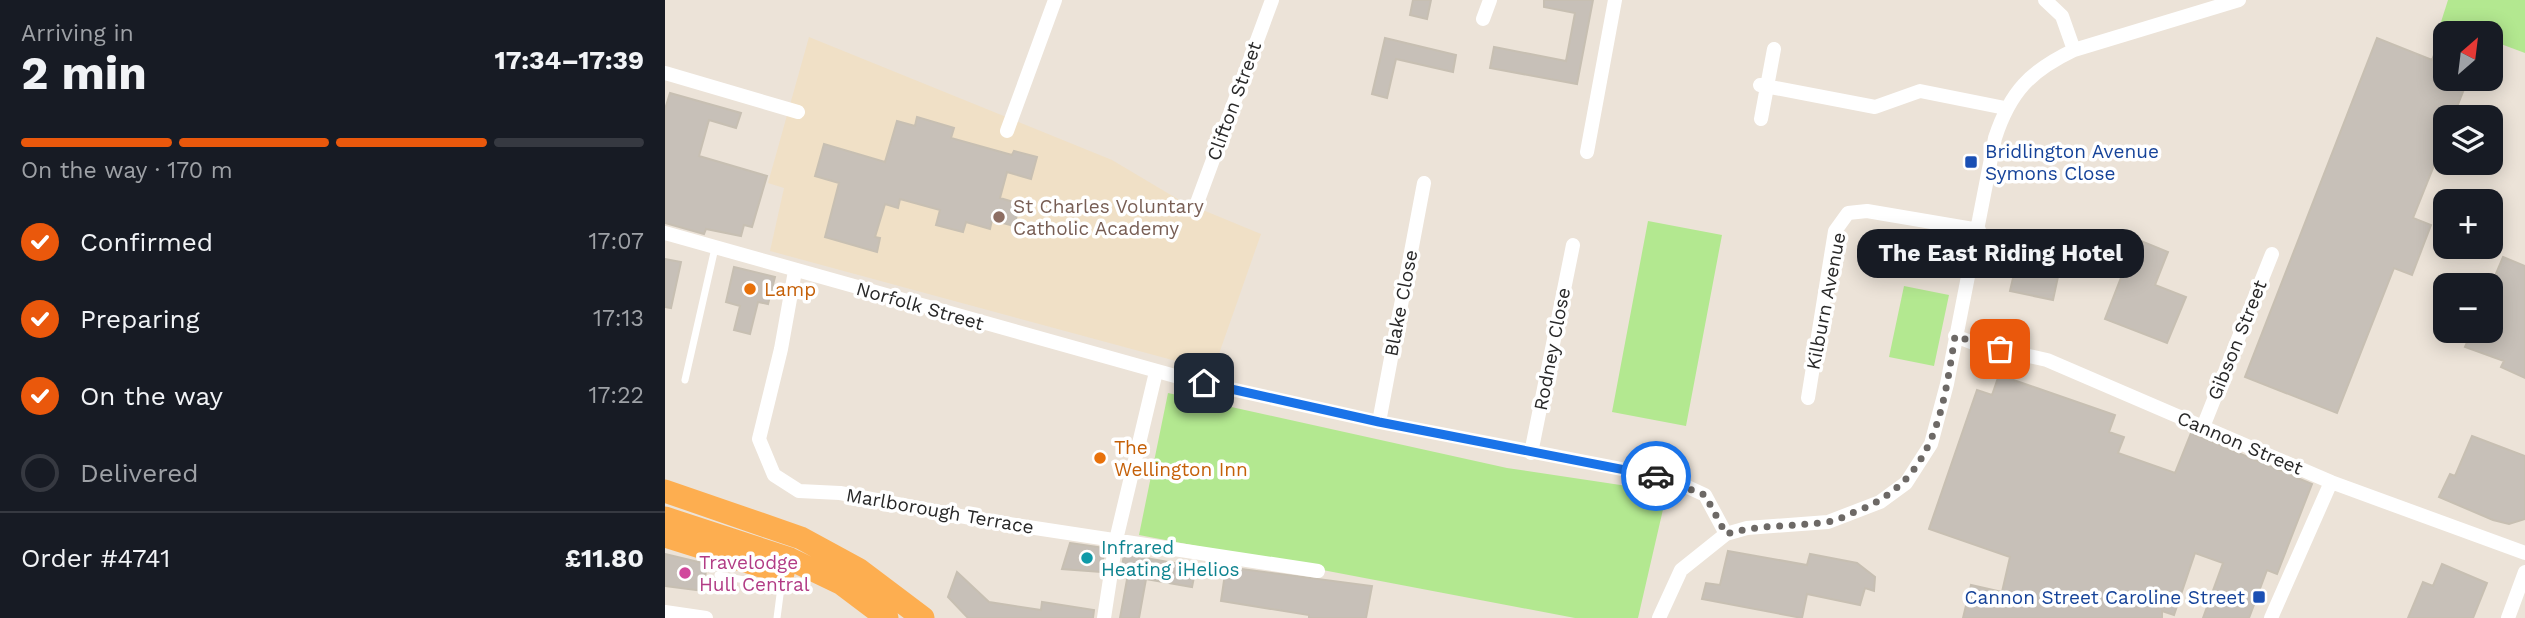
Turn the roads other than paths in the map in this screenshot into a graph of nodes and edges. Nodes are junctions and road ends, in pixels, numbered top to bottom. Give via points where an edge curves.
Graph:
1 (1055, 0) edge
2 (1272, 0) edge
3 (1489, 0) edge
4 (1615, 0) edge
5 (2045, 0) edge
6 (2238, 0) edge
7 (1483, 19) dead end
8 (1774, 49) dead end
9 (2074, 50) junction
10 (665, 73) edge
11 (1763, 86) junction
12 (2005, 108) junction
13 (798, 113) dead end
14 (1761, 119) dead end
15 (1007, 131) dead end
16 (1587, 152) dead end
17 (1424, 183) dead end
18 (1197, 203) dead end
19 (1979, 229) junction
20 (665, 233) edge
21 (1573, 245) dead end
22 (715, 248) junction
23 (2272, 254) dead end
24 (795, 271) junction
25 (1955, 336) junction
26 (1156, 372) junction
27 (1175, 376) dead end
28 (685, 380) dead end
29 (1204, 383) dead end
30 (1808, 398) dead end
31 (1379, 422) junction
32 (2203, 426) junction
33 (1531, 453) junction
34 (2331, 482) junction
35 (665, 491) edge
36 (665, 518) edge
37 (1726, 534) junction
38 (665, 536) edge
39 (1116, 540) junction
40 (2525, 553) edge
41 (1318, 571) dead end
42 (2525, 572) edge
43 (718, 575) dead end
44 (868, 604) junction
45 (665, 612) edge
46 (706, 618) edge
47 (777, 618) edge
48 (887, 618) edge
49 (923, 618) edge
50 (1104, 618) edge
51 (1659, 618) edge
52 (2271, 618) edge
53 (2508, 618) edge

1 - 15 street
2 - 18 street, Clifton Street
3 - 7 street
4 - 16 street
5 - 9 street via 2062,16
6 - 9 street
8 - 11 street
9 - 12 street via 2019,87
10 - 13 street
11 - 12 street via 1875,107 1920,91
11 - 14 street
12 - 19 street
17 - 31 street, Blake Close
19 - 25 street
19 - 30 street, Kilburn Avenue via 1848,212 1835,231
20 - 22 street, Norfolk Street
21 - 33 street, Rodney Close
22 - 24 street, Norfolk Street
22 - 28 lane
23 - 32 street, Gibson Street
24 - 26 street, Norfolk Street
24 - 39 street, Marlborough Terrace via 759,439 774,475 799,491 840,493
25 - 32 street, Cannon Street via 2047,360
25 - 37 street via 1931,444 1906,483 1879,502 1828,522 1747,527
26 - 27 street, Norfolk Street
26 - 39 street
29 - 31 street
31 - 33 street
32 - 34 street, Cannon Street
33 - 37 street via 1668,478 1705,495
34 - 40 street, Cannon Street
34 - 52 street
35 - 49 highway via 801,538 858,569
36 - 44 highway via 790,559 842,584
37 - 51 street via 1681,570
38 - 44 highway via 775,569
39 - 41 street, Marlborough Terrace
39 - 50 street
42 - 53 street
43 - 47 lane via 781,587
44 - 48 highway
45 - 46 street

